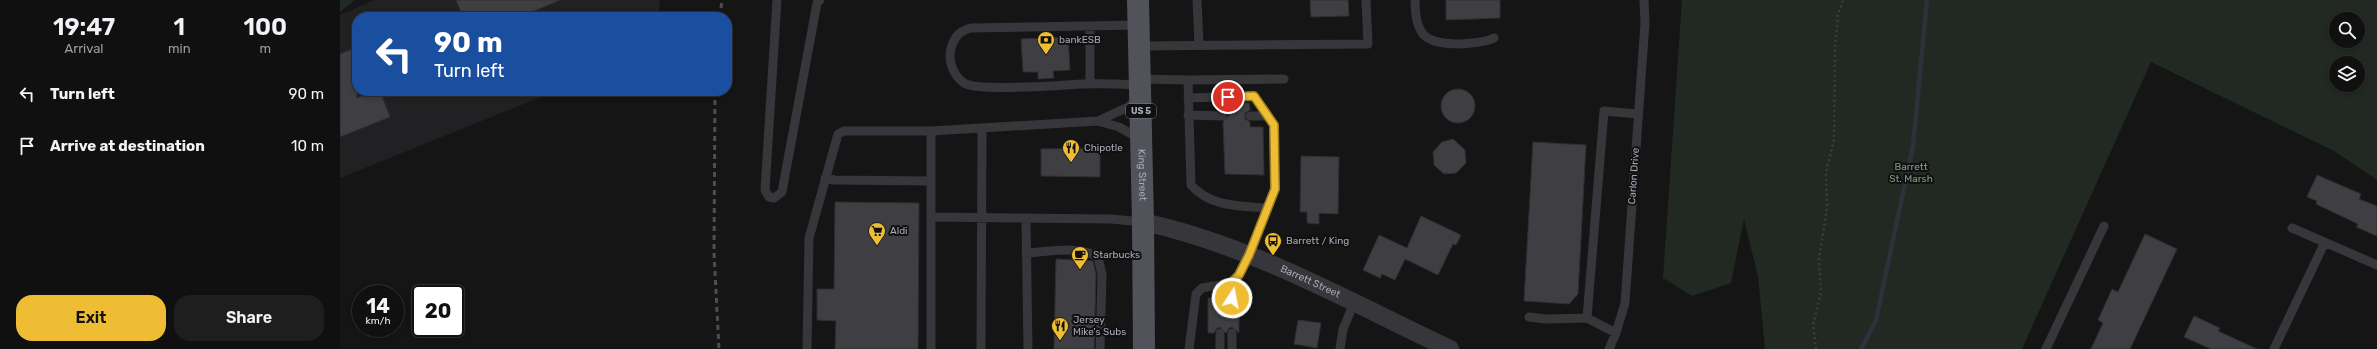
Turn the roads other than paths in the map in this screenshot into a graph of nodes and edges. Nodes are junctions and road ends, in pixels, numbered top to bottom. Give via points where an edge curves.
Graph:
1 (777, 0) edge
2 (820, 0) edge
3 (1138, 0) edge
4 (1197, 0) edge
5 (1366, 0) edge
6 (1414, 0) edge
7 (1644, 0) edge
8 (1090, 26) junction
9 (1139, 35) junction
10 (1494, 38) dead end
11 (1199, 45) junction
12 (1284, 79) dead end
13 (1188, 80) junction
14 (1090, 84) junction
15 (1140, 86) junction
16 (1188, 98) junction
17 (1638, 114) junction
18 (1188, 115) junction
19 (1223, 116) dead end
20 (1250, 116) dead end
21 (1268, 116) junction
22 (1098, 121) junction
23 (982, 128) junction
24 (931, 131) junction
25 (1141, 140) junction
26 (825, 178) junction
27 (932, 181) junction
28 (1267, 208) junction
29 (931, 217) junction
30 (981, 217) junction
31 (1026, 218) junction
32 (1143, 222) junction
33 (2104, 226) dead end
34 (2292, 228) dead end
35 (2325, 242) junction
36 (1026, 253) junction
37 (1249, 255) junction
38 (2377, 265) edge
39 (1232, 282) junction
40 (1220, 286) junction
41 (1220, 298) dead end
42 (1232, 298) dead end
43 (1354, 303) junction
44 (1529, 317) dead end
45 (1587, 318) junction
46 (1220, 333) dead end
47 (1232, 333) dead end
48 (1616, 333) junction
49 (807, 349) edge
50 (931, 349) edge
51 (981, 349) edge
52 (1028, 349) edge
53 (1100, 349) edge
54 (1144, 349) edge
55 (1189, 349) edge
56 (1220, 349) edge
57 (1232, 349) edge
58 (1340, 349) edge
59 (1450, 349) edge
60 (1609, 349) edge
61 (2046, 349) edge
62 (2274, 349) edge

1 - 2 lane via 765,190 774,198 782,192 817,3
3 - 9 main road, King Street / US 5
4 - 11 lane
5 - 11 lane via 1368,44
6 - 10 lane via 1418,26 1428,40 1445,44 1465,44
7 - 17 lane, Carlon Drive via 1645,23
8 - 9 lane
8 - 14 lane
8 - 14 lane via 971,28 962,30 956,36 950,51 952,70 965,84 995,87
9 - 11 lane
9 - 15 main road, King Street / US 5
12 - 13 lane
13 - 15 lane
13 - 16 lane
14 - 15 lane
15 - 22 lane via 1128,107
15 - 25 main road, King Street / US 5
16 - 18 lane
16 - 21 lane via 1254,96
17 - 45 lane via 1604,111
17 - 48 lane, Carlon Drive via 1625,303
18 - 19 lane
18 - 28 lane via 1191,185 1200,196 1221,204
20 - 21 lane
21 - 28 lane via 1274,125 1275,189
22 - 23 lane
22 - 25 lane via 1119,127
23 - 24 lane
23 - 30 lane
24 - 26 lane via 844,131 838,134
24 - 27 lane
25 - 32 main road, King Street / US 5
26 - 27 lane
26 - 49 lane via 809,238
27 - 29 lane
28 - 37 lane
29 - 30 lane
29 - 50 lane
30 - 31 lane
30 - 51 lane
31 - 32 lane
31 - 36 lane
32 - 37 street, Barrett Street via 1187,232
32 - 54 main road, King Street / US 5
33 - 61 lane
34 - 35 lane
35 - 38 lane
35 - 62 lane
36 - 52 lane
36 - 53 lane via 1076,251 1091,253 1098,257 1102,275
37 - 39 lane via 1239,275
37 - 43 street, Barrett Street
39 - 40 lane
39 - 42 lane
40 - 41 lane
40 - 55 lane via 1202,288 1196,294
43 - 58 lane via 1343,329
43 - 59 street, Barrett Street
44 - 45 lane
45 - 48 lane
46 - 56 lane
47 - 57 lane
48 - 60 lane, Carlon Drive

